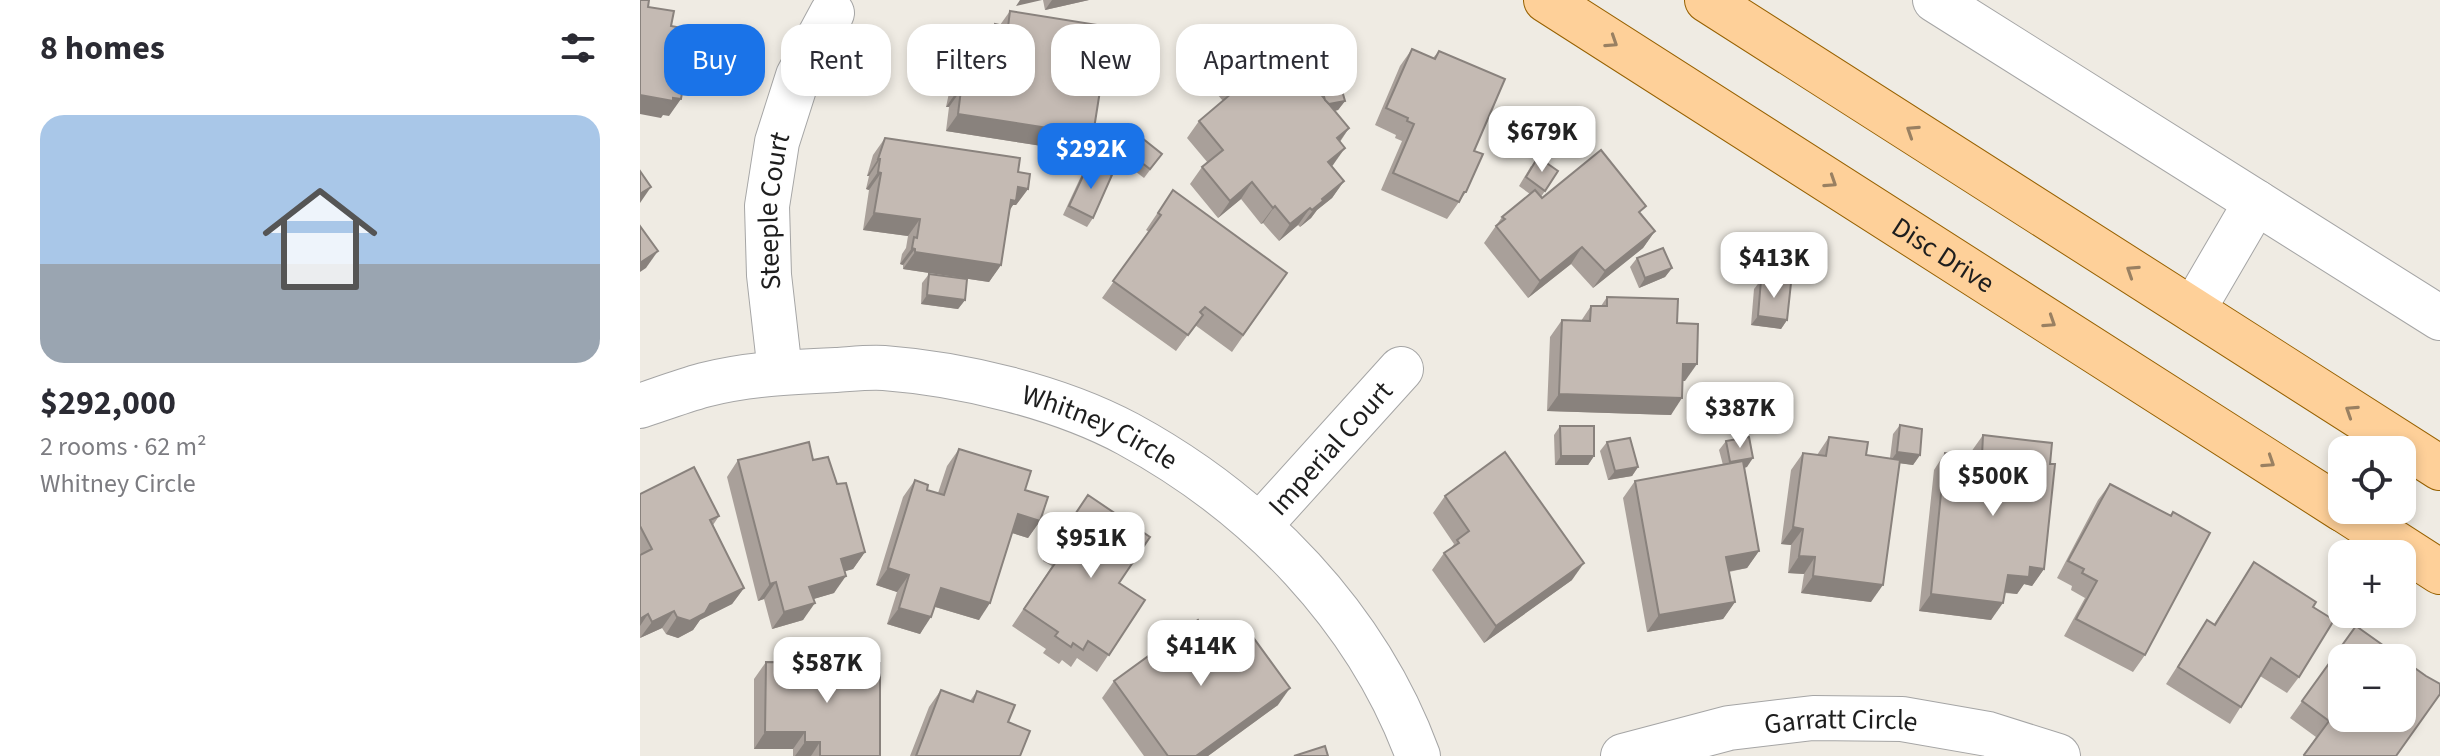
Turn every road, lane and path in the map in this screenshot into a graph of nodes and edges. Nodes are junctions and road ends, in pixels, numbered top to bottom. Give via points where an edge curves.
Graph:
1 (1546, 0) edge
2 (1935, 0) edge
3 (1720, 3) edge
4 (832, 13) dead end
5 (2256, 202) junction
6 (2193, 310) junction
7 (2440, 318) edge
8 (1401, 369) dead end
9 (780, 372) junction
10 (640, 406) edge
11 (2440, 468) edge
12 (2328, 499) edge
13 (2366, 524) edge
14 (1260, 525) junction
15 (2440, 572) edge
16 (1418, 756) edge
17 (1623, 756) edge
18 (2058, 756) edge

1 -> 12 main road, Disc Drive
2 - 5 street
6 -> 3 main road
4 - 9 street, Steeple Court via 798,76 777,142 767,206
5 - 6 street
5 - 7 street
11 -> 6 main road
8 - 14 street, Imperial Court
9 - 10 street, Whitney Circle via 705,385
9 - 14 street, Whitney Circle via 882,368 966,379 1048,400 1126,433 1193,473
13 - 15 main road, Disc Drive
14 - 16 street, Whitney Circle via 1325,593 1372,662
17 - 18 street, Garratt Circle via 1729,728 1813,718 1902,719 1988,734

